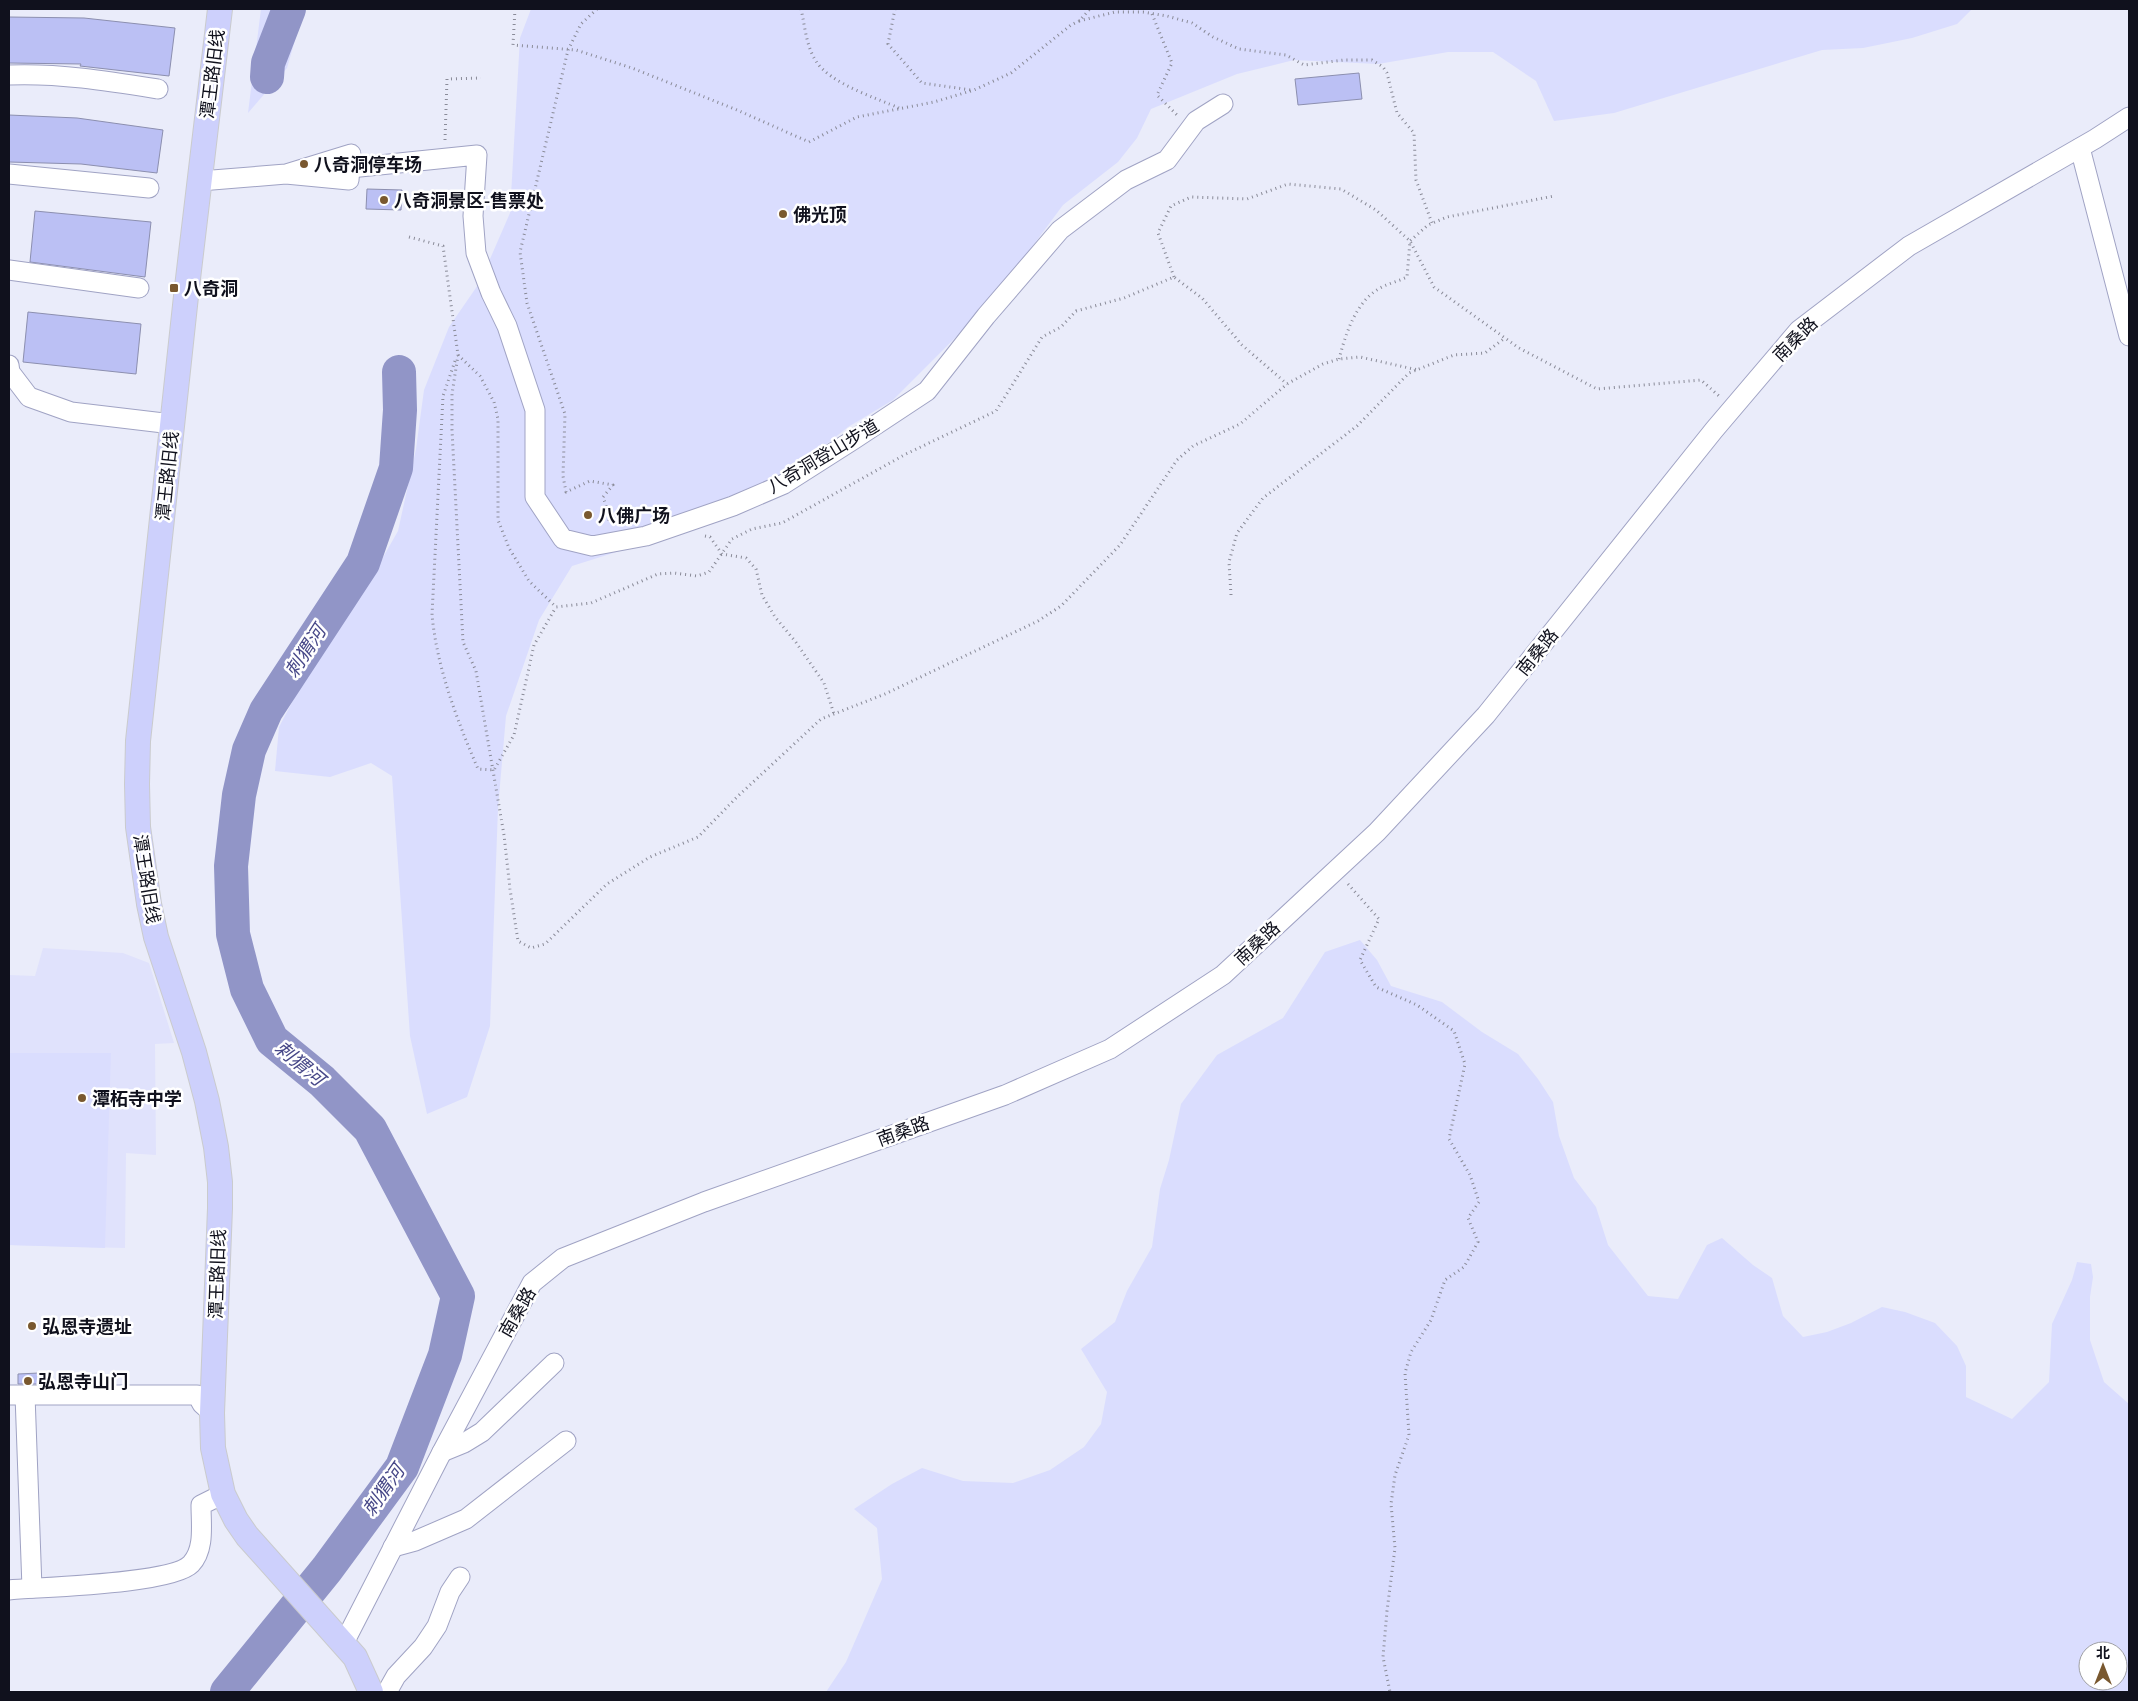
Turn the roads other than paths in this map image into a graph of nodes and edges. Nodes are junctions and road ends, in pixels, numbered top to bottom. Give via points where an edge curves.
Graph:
1 (220, 9) edge
2 (9, 75) edge
3 (158, 89) dead end
4 (1223, 104) dead end
5 (2129, 117) edge
6 (2080, 148) junction
7 (350, 167) junction
8 (9, 174) edge
9 (286, 174) junction
10 (200, 180) junction
11 (150, 188) dead end
12 (9, 270) edge
13 (139, 288) dead end
14 (2129, 336) edge
15 (9, 365) edge
16 (172, 424) junction
17 (554, 1363) dead end
18 (17, 1395) edge
19 (212, 1414) junction
20 (566, 1441) dead end
21 (442, 1452) junction
22 (223, 1494) junction
23 (393, 1547) junction
24 (460, 1577) dead end
25 (32, 1588) junction
26 (9, 1590) edge
27 (339, 1638) junction
28 (371, 1692) edge
29 (387, 1692) edge

1 - 10 main road, 潭王路旧线
2 - 3 street via 80,77
4 - 7 street, 八奇洞登山步道 via 1196,121 1167,160 1126,180 1060,230 927,391 784,484 733,506 646,536 592,546 563,539 535,497 536,410 507,326 476,253 473,216 477,155
5 - 6 street, 南桑路
6 - 14 street
6 - 21 street, 南桑路 via 1909,246 1798,330 1486,715 1376,832 1223,975 1110,1049 1006,1095 704,1202 563,1258 532,1284
7 - 9 street
7 - 9 street
8 - 11 street
9 - 10 street
10 - 16 main road, 潭王路旧线
12 - 13 street
15 - 16 street via 10,372 29,397 72,412
16 - 19 main road, 潭王路旧线 via 138,740 138,827 156,937 194,1052 216,1147 220,1208
17 - 21 street via 482,1432
18 - 19 street via 197,1395
18 - 25 street
19 - 22 main road, 潭王路旧线 via 213,1448
20 - 23 street via 466,1519
21 - 23 street, 南桑路
22 - 25 street via 201,1505 201,1546 190,1565 165,1576
22 - 27 main road, 潭王路旧线 via 236,1520
23 - 27 street, 南桑路
24 - 29 street via 423,1648 396,1676
25 - 26 street
27 - 28 main road, 潭王路旧线 via 356,1657

